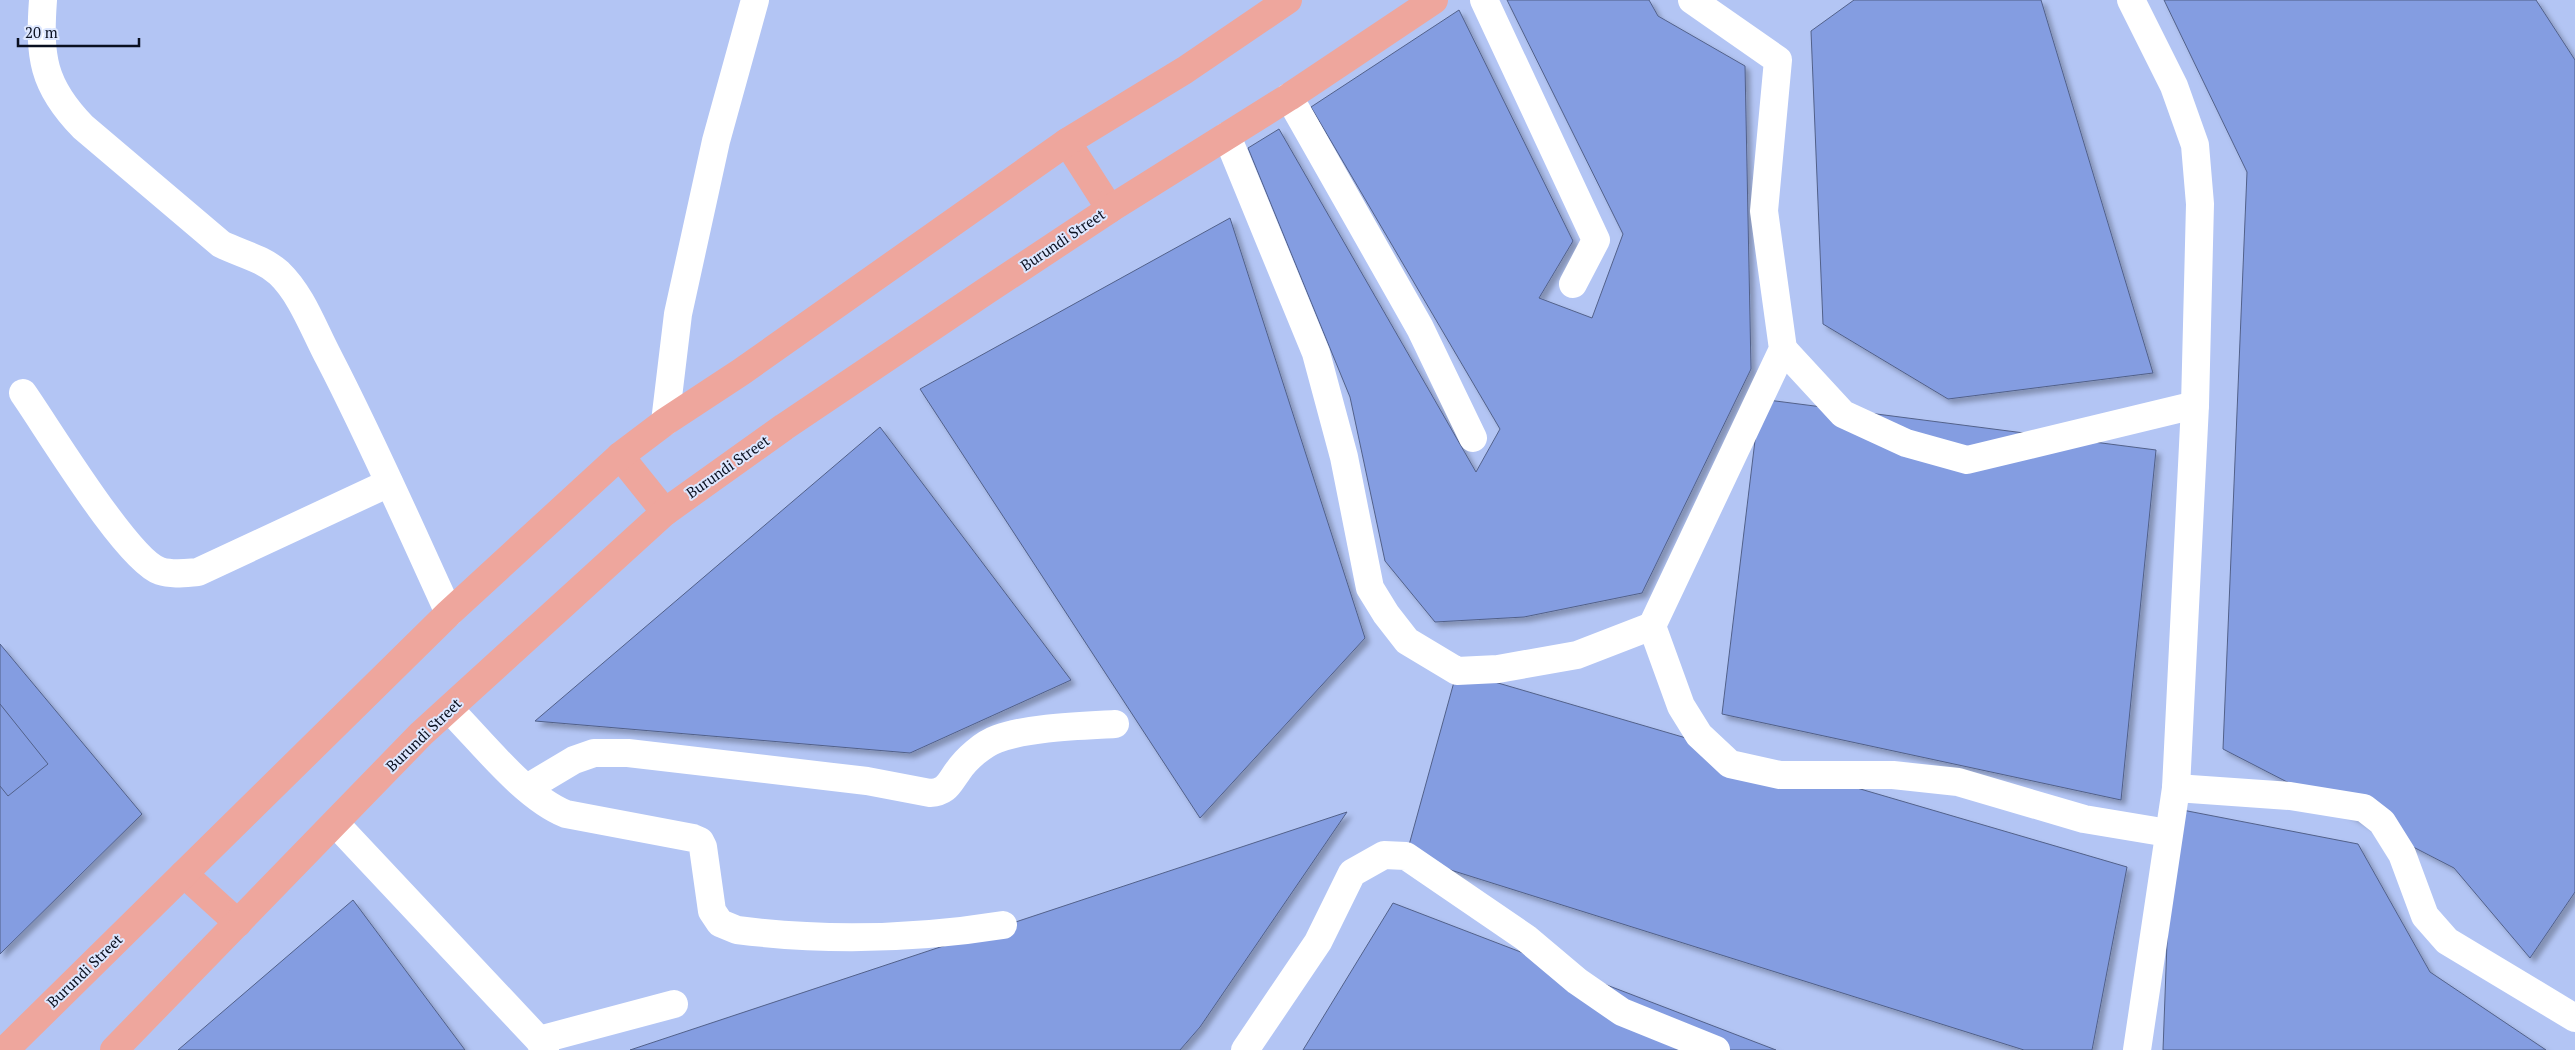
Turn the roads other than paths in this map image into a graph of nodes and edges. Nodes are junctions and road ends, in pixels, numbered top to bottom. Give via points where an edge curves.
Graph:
1 (43, 0) edge
2 (755, 0) edge
3 (1288, 0) edge
4 (1434, 0) edge
5 (1484, 0) edge
6 (1692, 0) edge
7 (2131, 0) edge
8 (1289, 97) junction
9 (1227, 136) junction
10 (1067, 142) junction
11 (1110, 209) junction
12 (1573, 284) dead end
13 (1783, 348) junction
14 (23, 393) dead end
15 (2196, 405) junction
16 (664, 422) junction
17 (1473, 438) dead end
18 (620, 456) junction
19 (389, 483) junction
20 (664, 512) junction
21 (449, 613) junction
22 (1652, 626) junction
23 (450, 710) junction
24 (1115, 724) dead end
25 (527, 788) junction
26 (2176, 788) junction
27 (336, 824) junction
28 (2168, 833) junction
29 (184, 874) junction
30 (238, 923) junction
31 (1002, 925) dead end
32 (674, 1004) dead end
33 (2575, 1018) edge
34 (542, 1045) edge
35 (5, 1050) edge
36 (114, 1050) edge
37 (1245, 1050) edge
38 (1716, 1050) edge
39 (2137, 1050) edge

1 - 19 street via 41,33 49,82 64,107 83,127 222,244 263,261 279,274 295,293
2 - 16 street via 716,141 678,314
3 - 10 main road, Burundi Street via 1184,70
4 - 8 main road, Burundi Street
5 - 12 street via 1596,240
6 - 13 street via 1778,60 1764,211
7 - 15 street via 2174,86 2195,145 2200,204
8 - 9 main road, Burundi Street
8 - 17 street via 1420,328
9 - 11 main road, Burundi Street
9 - 22 street via 1316,353 1344,458 1370,588 1408,641 1457,671 1498,669 1577,655
10 - 11 main road
10 - 16 main road, Burundi Street via 741,372
11 - 20 main road, Burundi Street via 792,421
13 - 15 street via 1843,414 1906,444 1967,460
13 - 22 street
14 - 19 street via 122,538 142,560 159,570 179,574 198,572
15 - 26 street
16 - 18 main road, Burundi Street
18 - 20 main road
18 - 21 main road, Burundi Street
19 - 21 street
20 - 23 main road, Burundi Street
21 - 29 main road, Burundi Street
22 - 28 street via 1681,706 1698,735 1730,764 1780,775 1892,775 1958,782 2084,819
23 - 25 street
23 - 27 main road, Burundi Street via 421,734
24 - 25 street via 1056,727 996,740 968,760 947,788 939,793 866,781 628,753 594,753 574,760
25 - 31 street via 551,808 566,814 700,841 712,911 720,923 736,930 861,936 949,932
26 - 28 street
26 - 33 street via 2290,796 2364,808 2382,822 2402,854 2425,916 2447,941
27 - 30 main road, Burundi Street
27 - 34 street
28 - 39 street
29 - 30 main road
29 - 35 main road, Burundi Street
30 - 36 main road, Burundi Street
32 - 34 street
37 - 38 street via 1318,942 1352,873 1384,854 1406,856 1526,938 1577,981 1622,1012

